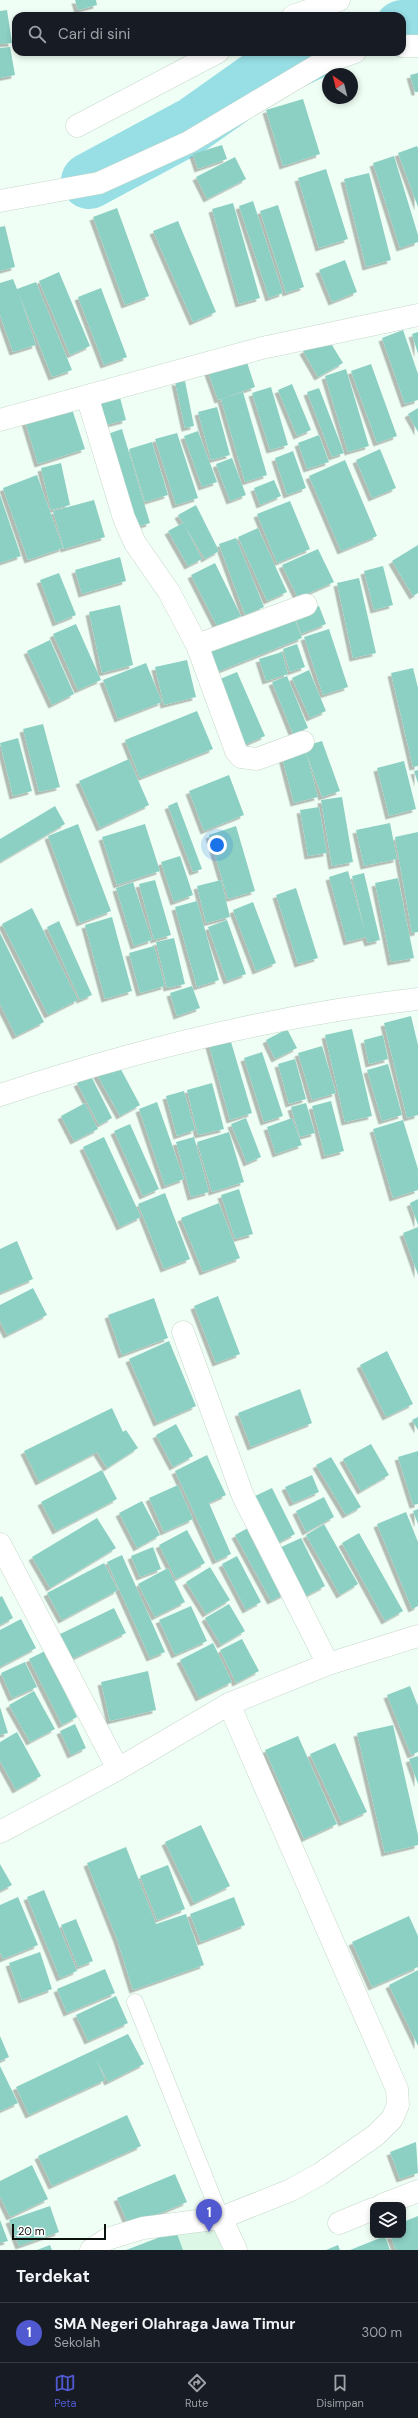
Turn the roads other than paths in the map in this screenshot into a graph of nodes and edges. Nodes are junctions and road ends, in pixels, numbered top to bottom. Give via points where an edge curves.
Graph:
1 (339, 0) edge
2 (304, 12) edge
3 (406, 46) edge
4 (418, 46) edge
5 (210, 56) edge
6 (343, 56) edge
7 (77, 126) dead end
8 (0, 201) edge
9 (418, 315) edge
10 (87, 396) junction
11 (0, 420) edge
12 (306, 605) dead end
13 (198, 645) junction
14 (303, 742) dead end
15 (418, 999) edge
16 (0, 1095) edge
17 (183, 1332) dead end
18 (0, 1544) edge
19 (418, 1636) edge
20 (328, 1664) junction
21 (229, 1704) junction
22 (118, 1769) junction
23 (0, 1832) edge
24 (135, 2002) dead end
25 (418, 2191) edge
26 (390, 2202) edge
27 (370, 2210) edge
28 (221, 2218) junction
29 (339, 2223) dead end
30 (91, 2250) edge
31 (236, 2250) edge

1 - 2 street
3 - 4 street
5 - 7 street
6 - 8 street via 320,64 189,142 99,183
9 - 10 street via 262,348
10 - 11 street
10 - 13 street via 135,543 168,592
12 - 13 street
13 - 14 street via 236,751 241,757 257,760
15 - 16 street via 362,1005 235,1029 149,1050
17 - 20 street via 243,1496
18 - 22 street
19 - 20 street
20 - 21 street
21 - 22 street
21 - 28 street via 397,2089 398,2105 392,2119 376,2135 320,2174 291,2190
22 - 23 street
24 - 28 lane
25 - 26 street
27 - 29 street
28 - 30 street via 143,2228 108,2239
28 - 31 street

